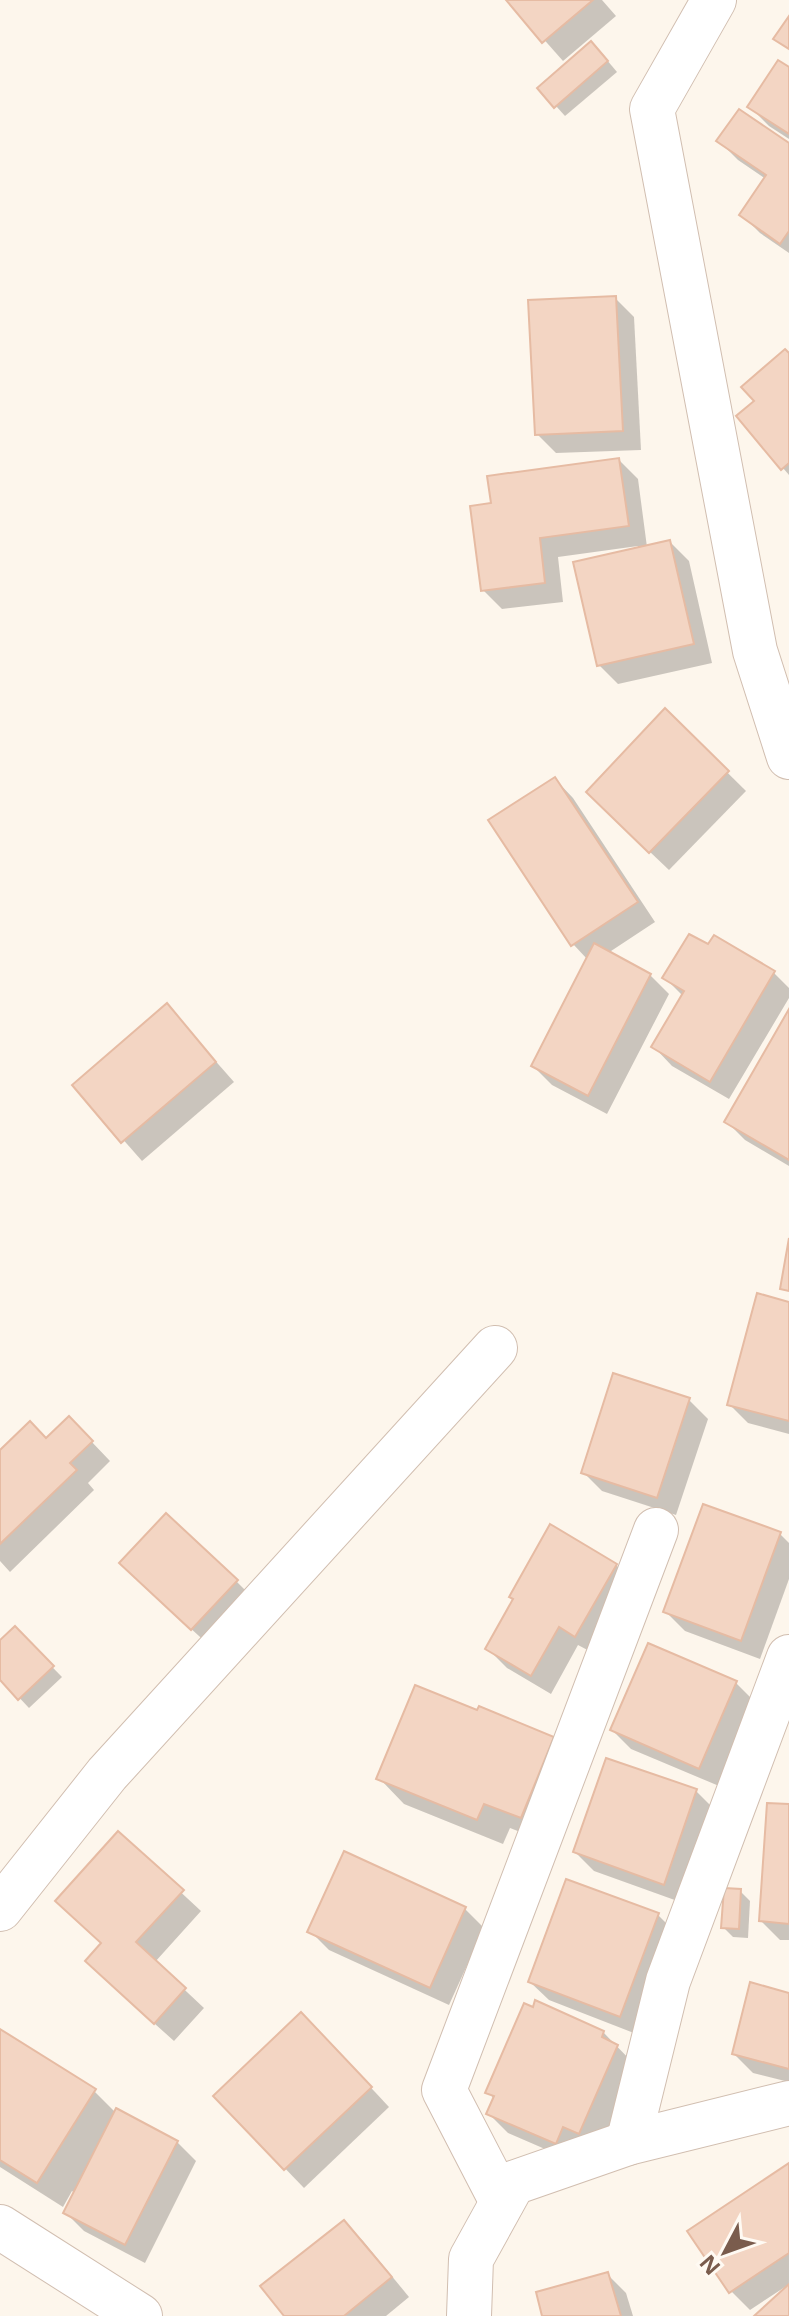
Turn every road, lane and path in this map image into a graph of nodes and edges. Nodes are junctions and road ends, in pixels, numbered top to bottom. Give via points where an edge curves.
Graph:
1 (714, 0) edge
2 (789, 757) edge
3 (495, 1348) dead end
4 (656, 1530) dead end
5 (789, 1657) edge
6 (0, 1909) edge
7 (789, 2103) edge
8 (628, 2143) junction
9 (502, 2202) junction
10 (0, 2227) edge
11 (140, 2316) edge
12 (469, 2316) edge

1 - 2 street via 652,109 755,651
3 - 6 street via 107,1774
4 - 9 street via 444,2090
5 - 8 street via 668,1981
7 - 8 street
8 - 9 street via 513,2183
9 - 12 street via 471,2259
10 - 11 street

